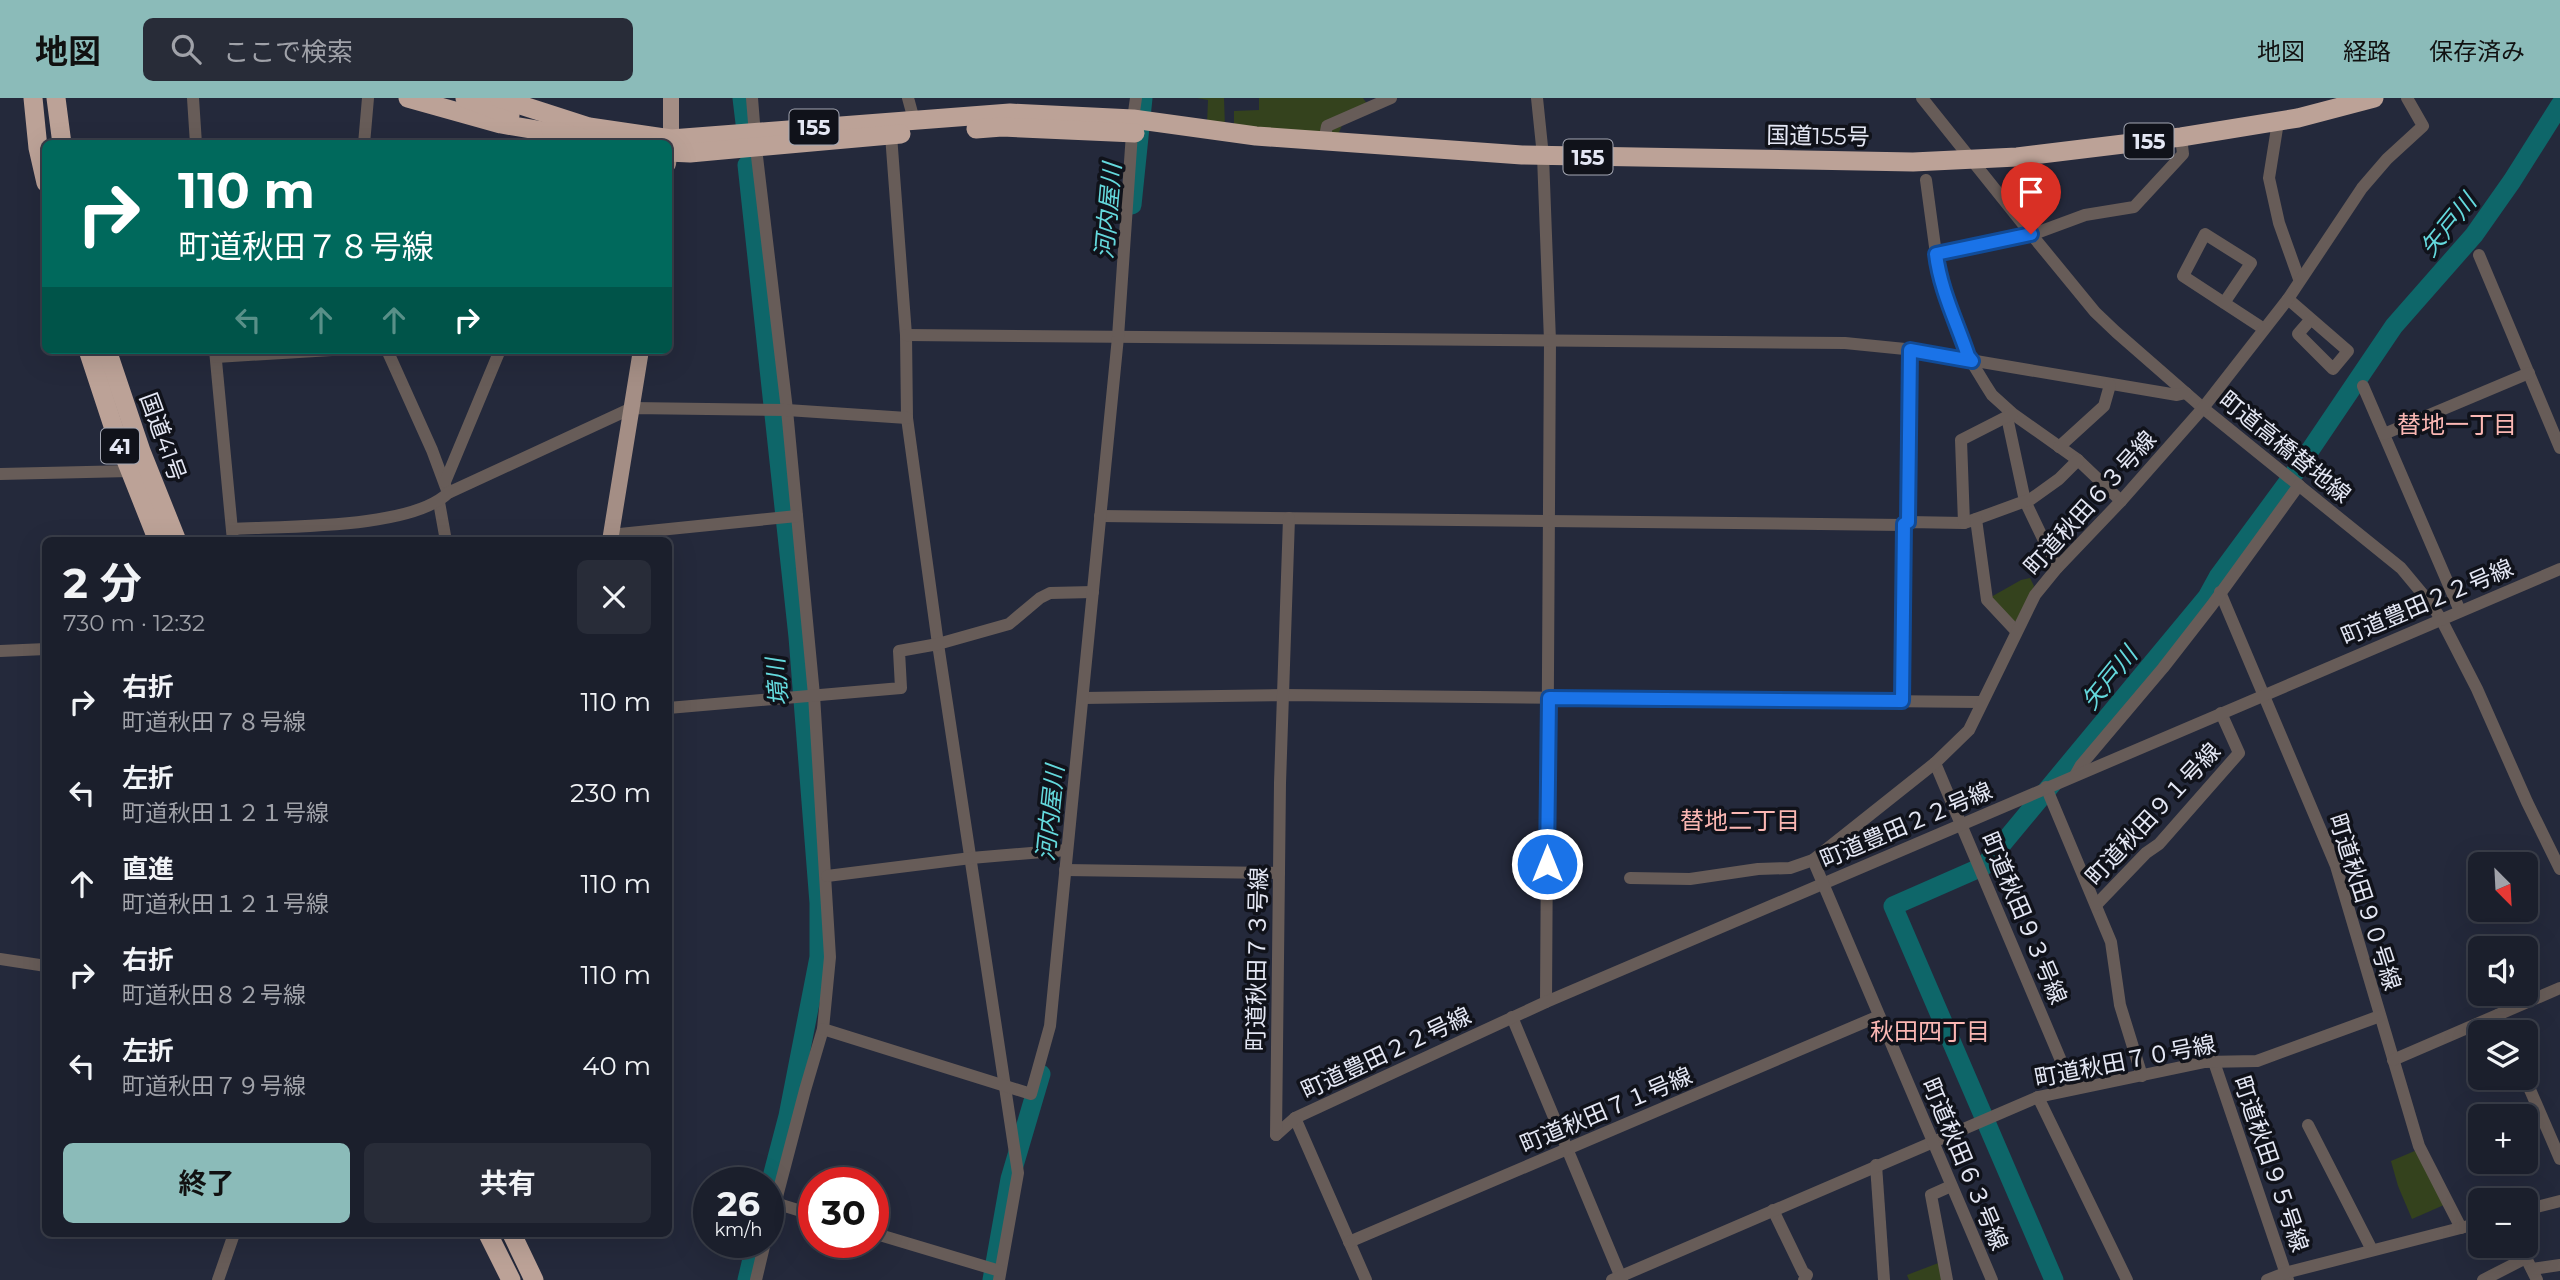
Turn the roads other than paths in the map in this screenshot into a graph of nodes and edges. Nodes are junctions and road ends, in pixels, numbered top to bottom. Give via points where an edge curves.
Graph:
1 (33, 98) edge
2 (56, 98) edge
3 (193, 98) edge
4 (368, 98) edge
5 (408, 98) edge
6 (465, 98) edge
7 (499, 98) edge
8 (671, 98) edge
9 (752, 98) edge
10 (908, 98) edge
11 (1136, 98) edge
12 (1391, 98) edge
13 (1537, 98) edge
14 (1922, 98) edge
15 (2374, 98) edge
16 (2407, 98) edge
17 (2321, 106) edge
18 (914, 120) junction
19 (2278, 122) junction
20 (1133, 126) junction
21 (561, 134) junction
22 (891, 135) junction
23 (2181, 137) junction
24 (756, 139) junction
25 (61, 140) edge
26 (196, 140) edge
27 (364, 140) edge
28 (582, 140) edge
29 (631, 140) edge
30 (670, 140) edge
31 (1324, 142) junction
32 (672, 152) edge
33 (1543, 156) junction
34 (1972, 160) junction
35 (42, 166) edge
36 (1926, 180) dead end
37 (2031, 234) junction
38 (1936, 254) junction
39 (2479, 255) dead end
40 (2299, 279) junction
41 (2288, 299) junction
42 (2224, 303) junction
43 (2311, 319) dead end
44 (2264, 329) junction
45 (906, 335) junction
46 (1118, 337) junction
47 (1550, 341) junction
48 (1907, 349) junction
49 (89, 354) edge
50 (108, 354) edge
51 (215, 354) edge
52 (389, 354) edge
53 (498, 354) edge
54 (640, 354) edge
55 (1972, 361) junction
56 (2529, 373) junction
57 (2110, 385) junction
58 (2363, 386) dead end
59 (2186, 393) junction
60 (632, 408) junction
61 (2203, 408) junction
62 (787, 410) junction
63 (2010, 416) junction
64 (907, 418) junction
65 (2384, 434) junction
66 (2059, 447) junction
67 (2560, 449) edge
68 (2078, 460) junction
69 (130, 471) junction
70 (0, 474) edge
71 (2299, 485) junction
72 (444, 492) junction
73 (2025, 501) junction
74 (2121, 501) junction
75 (797, 516) junction
76 (1100, 516) junction
77 (1289, 518) junction
78 (1550, 521) junction
79 (1970, 521) junction
80 (1906, 523) junction
81 (233, 535) edge
82 (156, 537) edge
83 (175, 537) edge
84 (446, 537) edge
85 (610, 537) edge
86 (618, 537) edge
87 (2057, 568) junction
88 (2560, 569) edge
89 (1093, 592) junction
90 (2220, 592) junction
91 (2459, 611) junction
92 (2441, 619) junction
93 (2016, 631) junction
94 (937, 644) junction
95 (42, 649) edge
96 (0, 651) edge
97 (1284, 695) junction
98 (2264, 695) junction
99 (808, 696) junction
100 (1083, 698) junction
101 (1549, 698) junction
102 (1902, 701) junction
103 (1982, 702) junction
104 (672, 708) edge
105 (2221, 713) junction
106 (1935, 763) junction
107 (2076, 775) junction
108 (2046, 788) junction
109 (1961, 824) junction
110 (1067, 850) junction
111 (971, 858) junction
112 (1813, 860) junction
113 (2560, 869) edge
114 (1065, 870) junction
115 (1279, 873) junction
116 (827, 876) junction
117 (1630, 878) dead end
118 (1823, 884) junction
119 (2096, 905) junction
120 (0, 959) edge
121 (42, 965) edge
122 (2560, 988) edge
123 (1546, 1002) junction
124 (1877, 1013) junction
125 (2498, 1015) junction
126 (2380, 1016) junction
127 (1512, 1017) junction
128 (2500, 1020) edge
129 (823, 1029) junction
130 (2393, 1060) junction
131 (2214, 1062) junction
132 (2142, 1076) junction
133 (1003, 1085) junction
134 (2073, 1089) junction
135 (2531, 1090) edge
136 (2038, 1097) junction
137 (1295, 1118) junction
138 (2308, 1125) dead end
139 (1276, 1135) joint
140 (2555, 1136) edge
141 (1932, 1141) junction
142 (1567, 1145) junction
143 (2560, 1159) edge
144 (1876, 1166) junction
145 (784, 1170) edge
146 (1951, 1186) junction
147 (2560, 1201) edge
148 (2538, 1207) edge
149 (1773, 1210) junction
150 (2468, 1226) edge
151 (2461, 1228) junction
152 (233, 1237) edge
153 (489, 1237) edge
154 (512, 1237) edge
155 (514, 1237) edge
156 (889, 1238) edge
157 (1348, 1239) junction
158 (2372, 1250) junction
159 (761, 1258) edge
160 (2529, 1263) edge
161 (2560, 1265) edge
162 (504, 1275) edge
163 (1000, 1275) edge
164 (2286, 1276) edge
165 (1809, 1278) edge
166 (1619, 1279) edge
167 (218, 1280) edge
168 (534, 1280) edge
169 (756, 1280) edge
170 (1366, 1280) edge
171 (1884, 1280) edge
172 (1947, 1280) edge
173 (1992, 1280) edge
174 (2127, 1280) edge
175 (2267, 1280) edge
176 (2483, 1280) edge

1 - 35 highway
2 - 25 highway
3 - 26 street
4 - 27 street
5 - 21 highway via 501,124
6 - 21 highway
7 - 29 highway, 国道155号 / 155
8 - 30 main road
9 - 24 street
10 - 18 street
11 - 20 street
12 - 31 street via 1327,125
13 - 33 street
14 - 34 street, 町道高橋替地線
15 - 17 highway, 国道155号 / 155
16 - 40 street, 町道秋田６３号線 via 2423,126 2362,188
17 - 19 highway, 国道155号 / 155
18 - 20 highway, 国道155号 / 155 via 1010,113
18 - 24 highway, 国道155号 / 155
19 - 23 highway, 国道155号 / 155
19 - 40 street via 2270,178 2279,223
20 - 22 highway, 国道155号 / 155 via 1002,127
20 - 31 highway, 国道155号 / 155
20 - 46 street
21 - 28 highway
22 - 24 highway, 国道155号 / 155
22 - 45 street
23 - 34 highway, 国道155号 / 155
23 - 37 street via 2183,154 2138,205 2085,215
24 - 32 highway, 国道155号 / 155 via 690,153
24 - 62 street
31 - 33 highway, 国道155号 / 155
33 - 34 highway, 国道155号 / 155
33 - 47 street
34 - 37 street, 町道高橋替地線
36 - 38 street
37 - 38 street
37 - 59 street, 町道高橋替地線 via 2100,317
38 - 55 street
39 - 56 street
40 - 41 street, 町道秋田６３号線
41 - 43 street
41 - 44 street, 町道秋田６３号線
42 - 42 street via 2183,276 2204,234 2251,263
42 - 44 street
44 - 61 street, 町道秋田６３号線
45 - 46 street
45 - 64 street
46 - 47 street
46 - 76 street
47 - 48 street via 1845,343
47 - 78 street
48 - 55 street
48 - 80 street
49 - 69 highway, 国道41号 / 41
50 - 83 highway, 国道41号 / 41
51 - 81 street
52 - 72 street
53 - 72 street
54 - 60 main road
55 - 57 street
55 - 63 street
56 - 65 street
56 - 67 street
57 - 59 street
57 - 66 street via 2104,406
58 - 65 street
59 - 61 street, 町道高橋替地線
60 - 62 street
60 - 72 street
60 - 85 main road
61 - 71 street, 町道高橋替地線
61 - 74 street, 町道秋田６３号線
62 - 64 street
62 - 75 street
63 - 66 street
63 - 73 street
63 - 79 street via 1961,440
64 - 94 street
65 - 91 street
66 - 68 street
68 - 73 street
68 - 74 street
69 - 70 street
69 - 82 highway, 国道41号 / 41
71 - 90 street
71 - 92 street, 町道高橋替地線 via 2401,568
72 - 81 street via 404,515
72 - 84 street
73 - 79 street
73 - 87 street
74 - 87 street, 町道秋田６３号線
75 - 86 street
75 - 99 street
76 - 77 street
76 - 89 street
77 - 78 street
77 - 97 street, 町道秋田７３号線
78 - 80 street
78 - 101 street
79 - 80 street
79 - 93 street via 1987,600
80 - 102 street
87 - 93 street, 町道秋田６３号線 via 2035,595
88 - 91 street, 町道豊田２２号線
89 - 94 street via 1050,593 1009,624
89 - 100 street
90 - 98 street, 町道秋田９０号線
90 - 107 street
91 - 92 street, 町道豊田２２号線
92 - 98 street, 町道豊田２２号線
92 - 113 street, 町道高橋替地線
93 - 103 street, 町道秋田６３号線
94 - 99 street via 899,652 901,688
94 - 111 street
95 - 96 street
97 - 100 street
97 - 101 street
97 - 115 street, 町道秋田７３号線
98 - 105 street, 町道豊田２２号線
98 - 126 street, 町道秋田９０号線 via 2336,866
99 - 104 street
99 - 116 street
100 - 110 street
101 - 102 street
101 - 123 street
102 - 103 street
103 - 106 street, 町道秋田６３号線 via 1969,730
105 - 107 street, 町道豊田２２号線
105 - 119 street, 町道秋田９１号線 via 2239,753 2159,844
106 - 109 street, 町道秋田９３号線
106 - 112 street, 町道秋田６３号線
107 - 108 street, 町道豊田２２号線
108 - 109 street, 町道豊田２２号線
108 - 119 street
109 - 118 street, 町道豊田２２号線
109 - 134 street, 町道秋田９３号線
110 - 111 street
110 - 114 street
111 - 116 street
111 - 133 street
112 - 117 street via 1790,868 1690,879
112 - 118 street, 町道秋田６３号線
114 - 115 street
114 - 133 street via 1050,1026 1031,1094
115 - 139 street, 町道秋田７３号線
116 - 129 street via 830,957
118 - 123 street, 町道豊田２２号線
118 - 124 street, 町道秋田６３号線
119 - 132 street via 2111,943 2120,1006
120 - 121 street
122 - 125 street
123 - 127 street, 町道豊田２２号線
124 - 141 street, 町道秋田６３号線
124 - 142 street, 町道秋田７１号線
125 - 128 street
125 - 130 street
126 - 130 street, 町道秋田９０号線
126 - 131 street, 町道秋田７０号線 via 2257,1061
127 - 137 street, 町道豊田２２号線
127 - 142 street
129 - 133 street
129 - 145 street
130 - 151 street, 町道秋田９０号線 via 2419,1146
131 - 132 street, 町道秋田７０号線
131 - 164 street, 町道秋田９５号線
132 - 134 street, 町道秋田７０号線
133 - 163 street via 1018,1173
134 - 136 street, 町道秋田７０号線
135 - 140 street
136 - 141 street, 町道秋田７０号線
136 - 174 street
137 - 139 street, 町道豊田２２号線
137 - 157 street
138 - 158 street
140 - 143 street
141 - 144 street, 町道秋田７０号線
141 - 146 street, 町道秋田６３号線
142 - 157 street, 町道秋田７１号線
142 - 166 street
144 - 149 street, 町道秋田７０号線
144 - 171 street
146 - 172 street via 1931,1195
146 - 173 street, 町道秋田６３号線
147 - 148 street
149 - 165 street
149 - 166 street, 町道秋田７０号線
150 - 151 street
151 - 158 street
152 - 167 street
153 - 162 highway
154 - 162 main road
155 - 168 highway
156 - 163 street
157 - 170 street
158 - 164 street
159 - 169 street
160 - 161 street
160 - 176 street
164 - 175 street

